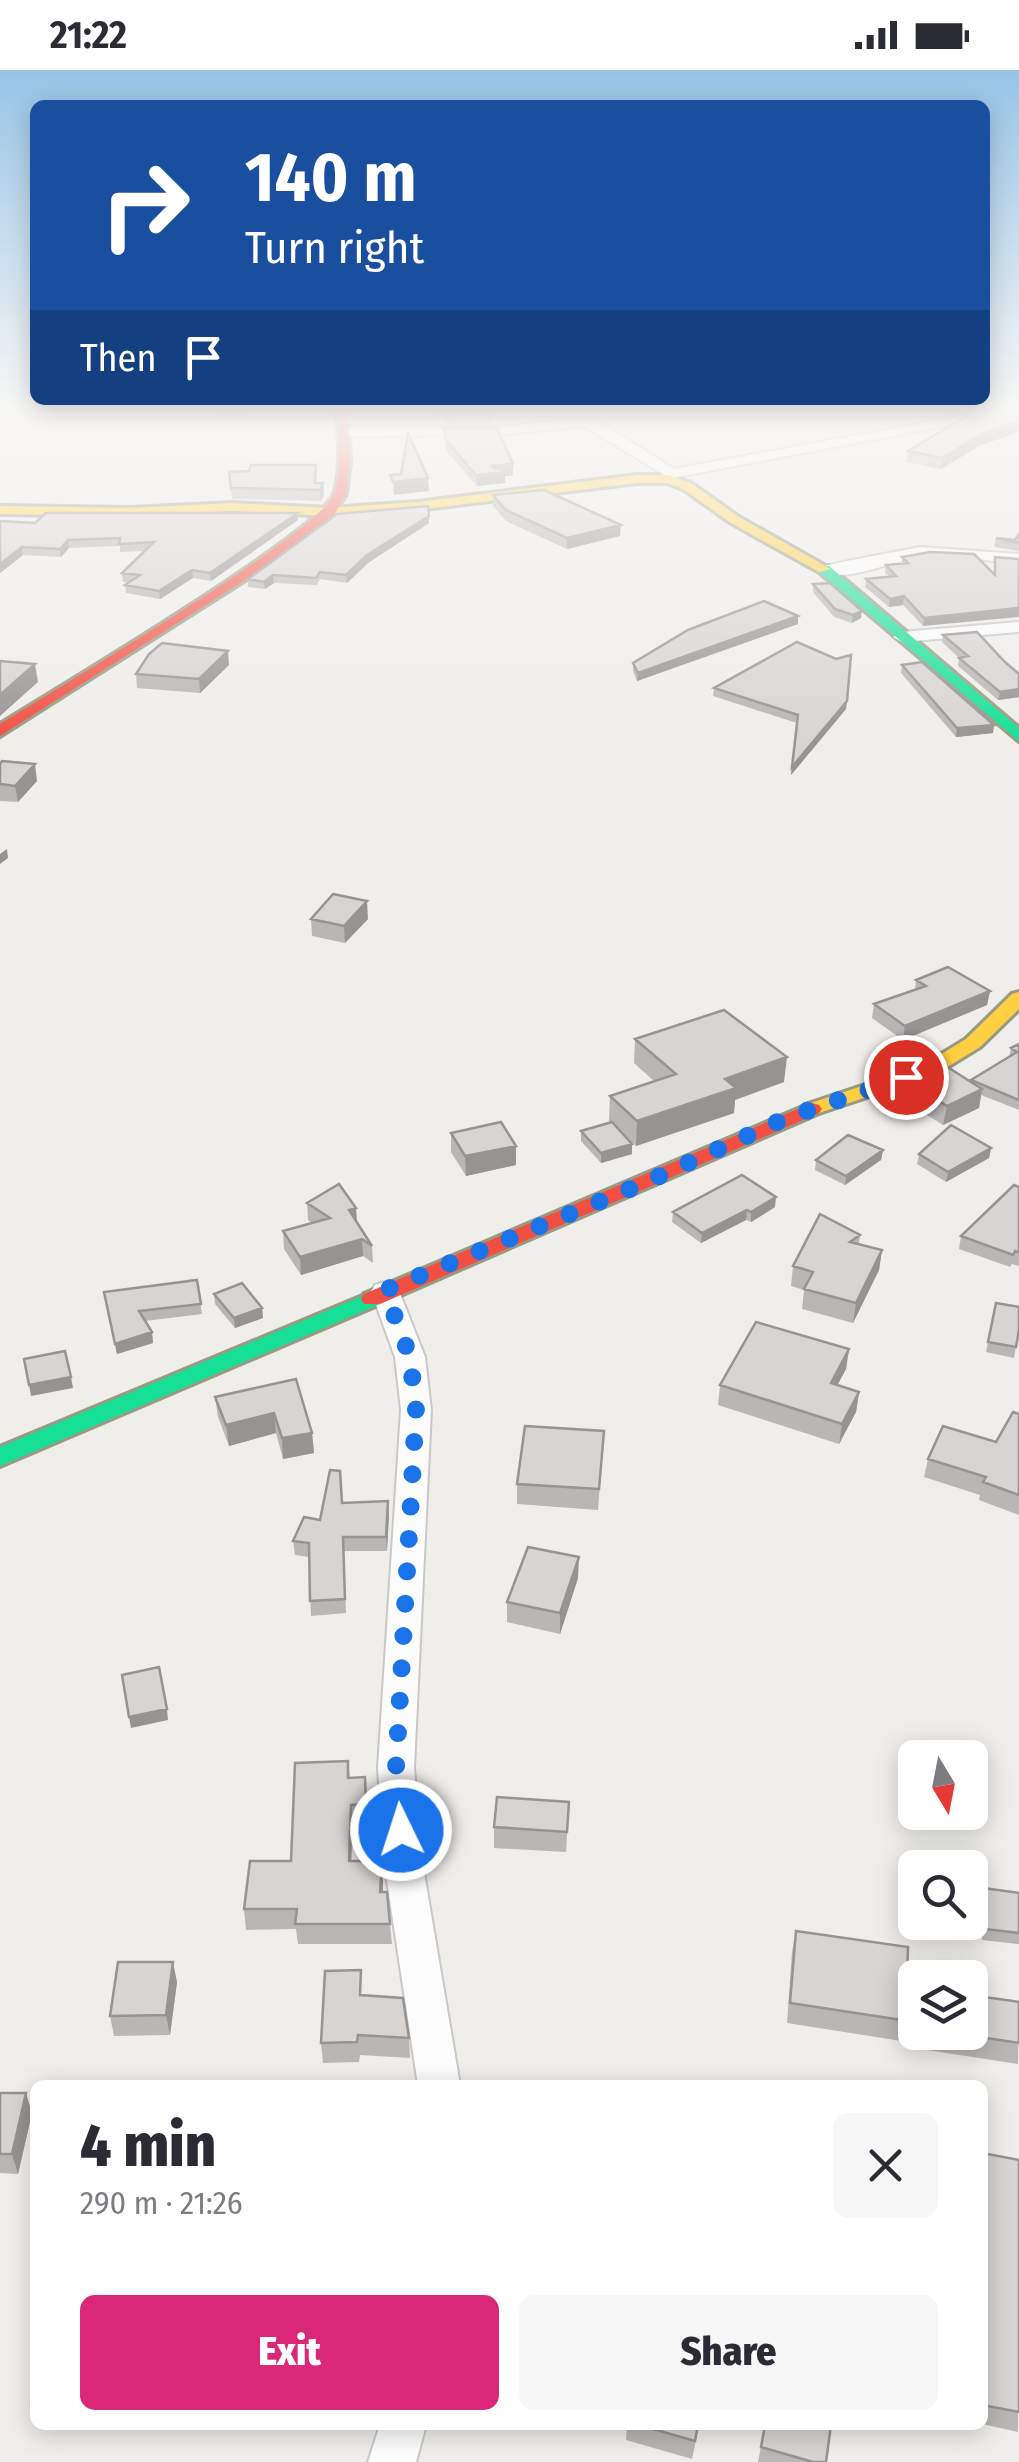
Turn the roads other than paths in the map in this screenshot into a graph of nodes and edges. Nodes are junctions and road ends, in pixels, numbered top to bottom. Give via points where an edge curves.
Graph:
1 (317, 522) edge
2 (738, 522) edge
3 (1019, 559) edge
4 (824, 569) junction
5 (1019, 627) edge
6 (902, 637) junction
7 (0, 731) edge
8 (1019, 736) edge
9 (1019, 998) edge
10 (385, 1290) junction
11 (0, 1457) edge
12 (438, 2080) edge
13 (402, 2430) edge
14 (392, 2462) edge

1 - 7 street
2 - 4 street
3 - 4 street via 920,552
4 - 6 street
5 - 6 street
6 - 8 street
9 - 10 street via 973,1043 930,1070 786,1118
10 - 11 street
10 - 12 street via 410,1357 416,1410 396,1768 403,1861
13 - 14 street

